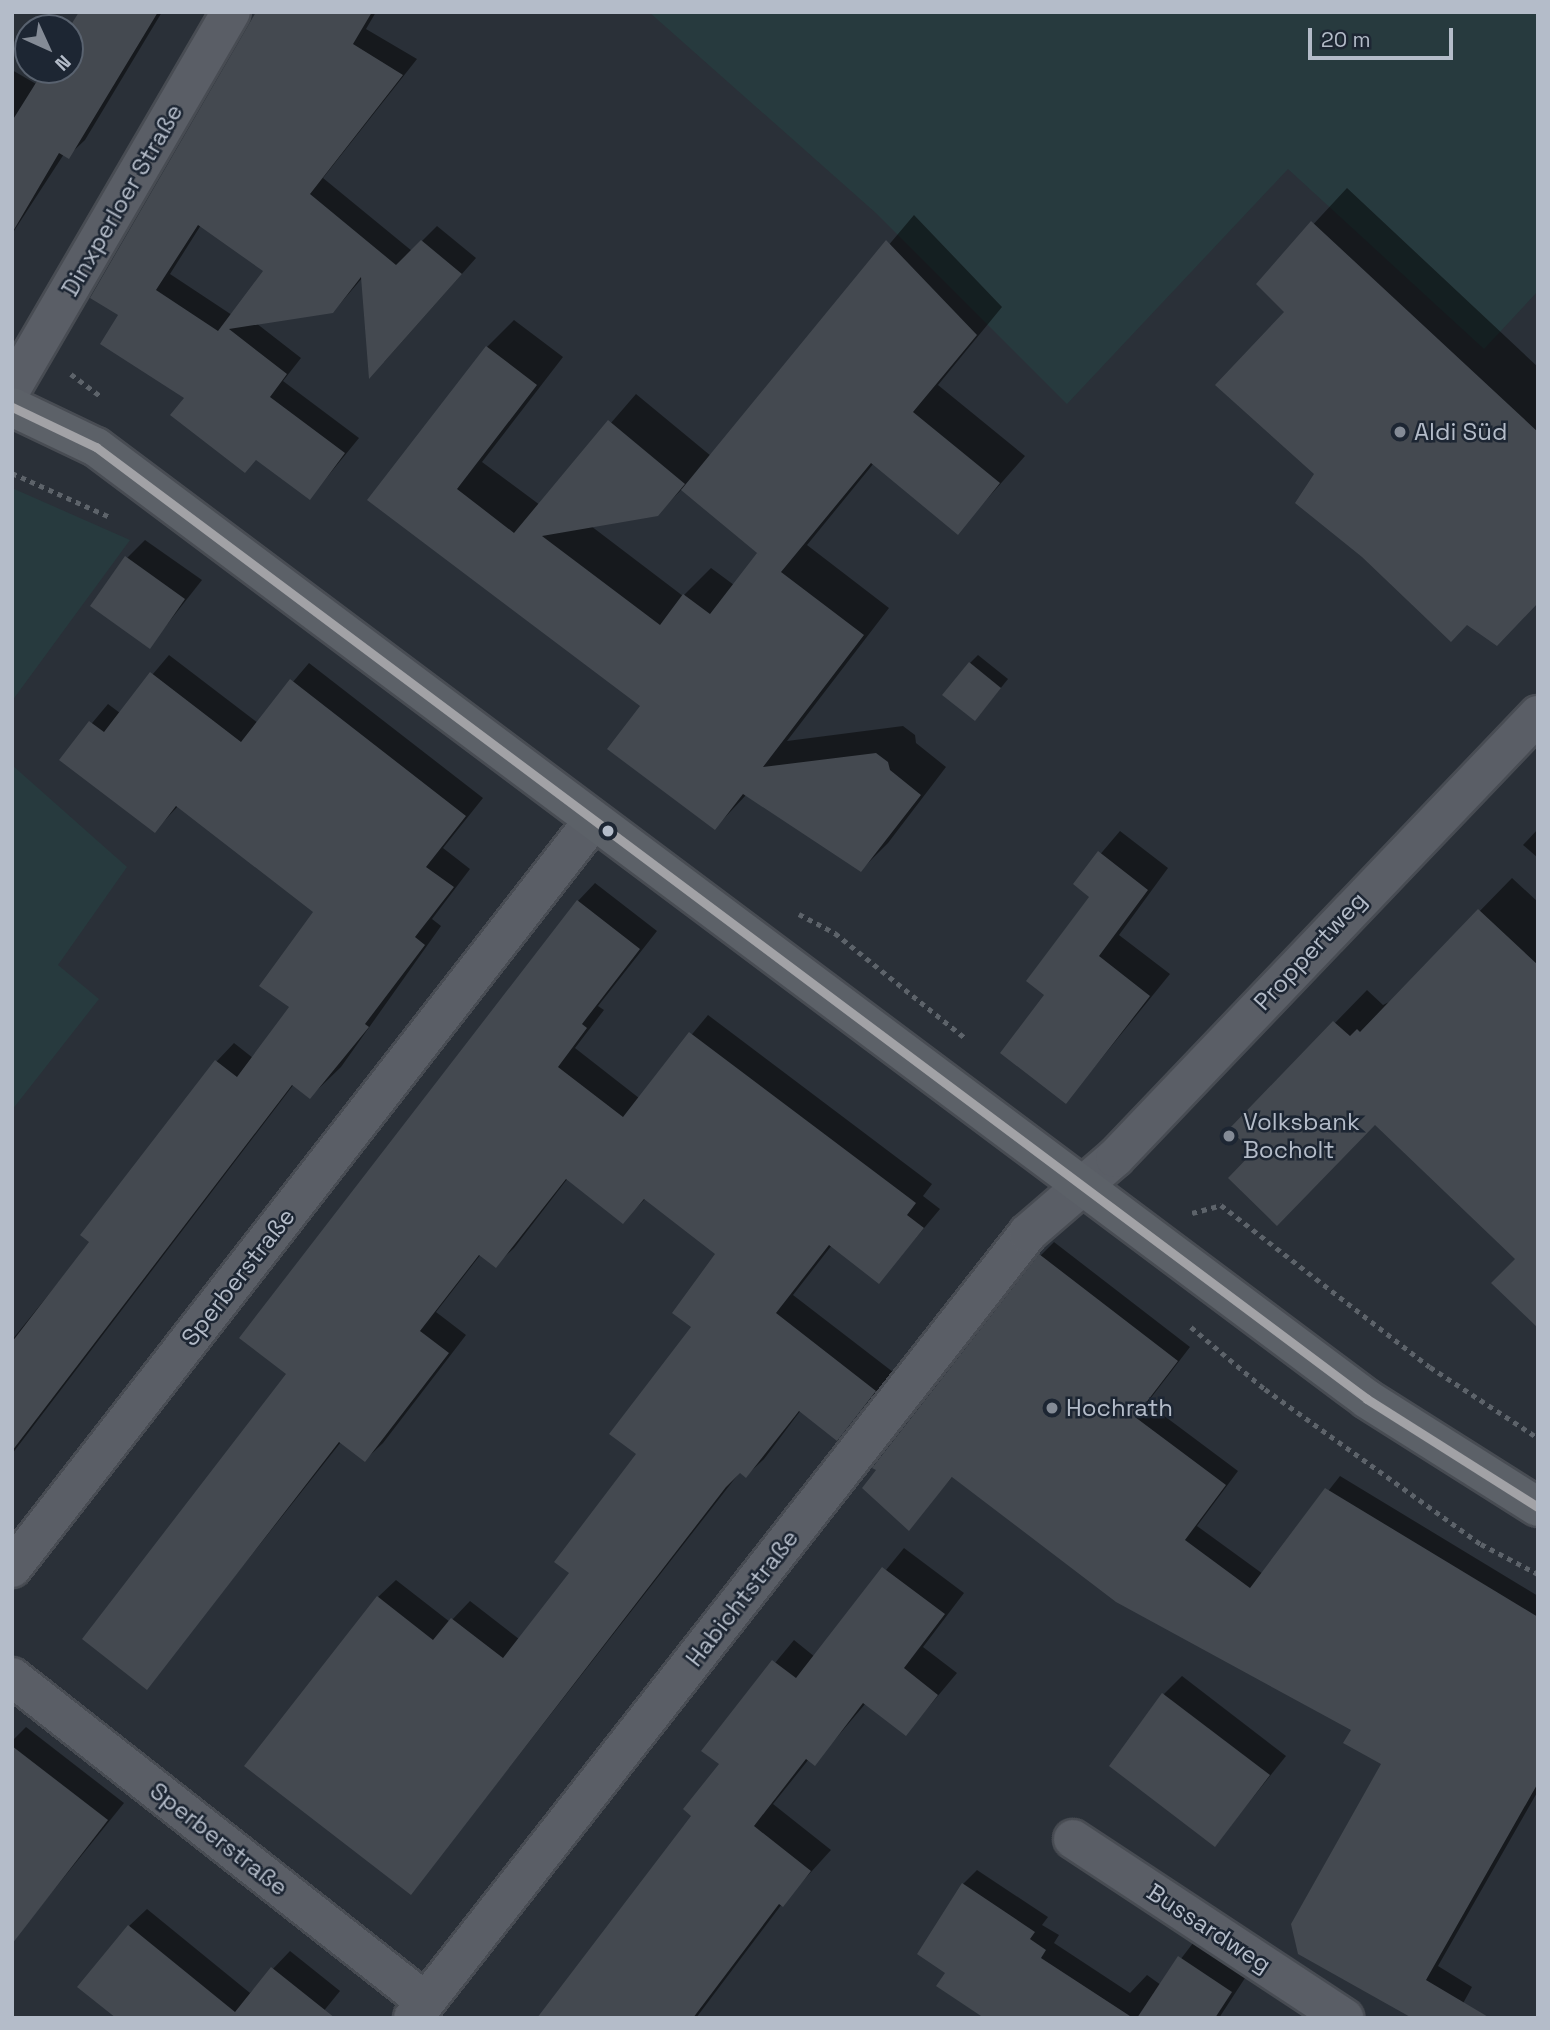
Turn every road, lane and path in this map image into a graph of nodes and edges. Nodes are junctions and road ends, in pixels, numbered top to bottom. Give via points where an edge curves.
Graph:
1 (231, 12) edge
2 (12, 388) edge
3 (12, 407) edge
4 (1538, 715) edge
5 (593, 821) junction
6 (835, 933) dead end
7 (976, 1046) dead end
8 (1081, 1188) junction
9 (1185, 1214) dead end
10 (1538, 1438) edge
11 (1538, 1507) edge
12 (12, 1568) edge
13 (12, 1677) edge
14 (1073, 1839) dead end
15 (420, 2010) edge
16 (1344, 2018) edge

1 - 2 street, Dinxperloer Straße
3 - 5 main road via 96,446
4 - 8 street, Proppertweg
5 - 8 main road
5 - 12 street, Sperberstraße
6 - 7 path
8 - 11 main road via 1367,1399
8 - 15 street, Habichtstraße via 1028,1233
9 - 10 path via 1221,1205 1430,1367
13 - 15 street, Sperberstraße
14 - 16 street, Bussardweg

